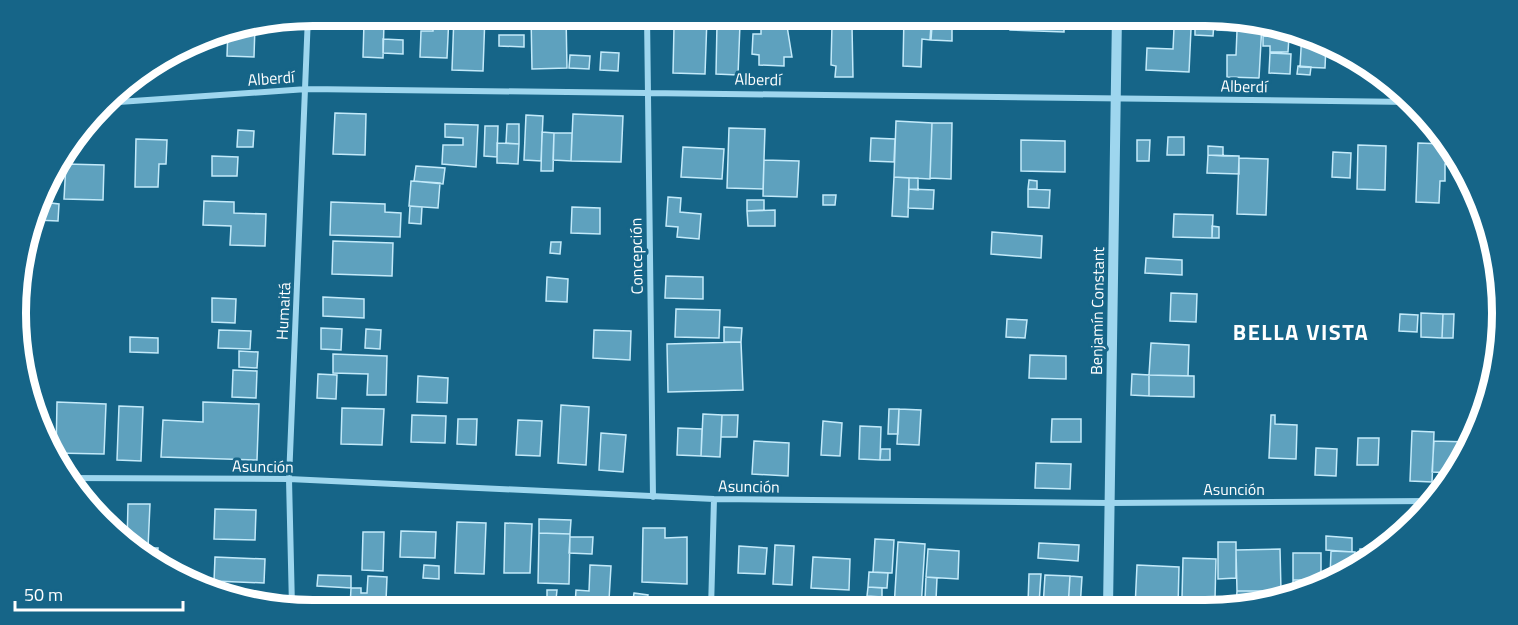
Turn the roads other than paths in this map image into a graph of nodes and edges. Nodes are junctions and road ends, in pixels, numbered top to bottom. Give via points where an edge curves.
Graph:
1 (308, 26) edge
2 (647, 26) edge
3 (1117, 26) edge
4 (307, 89) junction
5 (646, 91) junction
6 (1115, 98) junction
7 (118, 102) edge
8 (1400, 102) edge
9 (78, 478) edge
10 (289, 479) junction
11 (653, 497) junction
12 (714, 499) junction
13 (1422, 501) edge
14 (1109, 503) junction
15 (292, 599) edge
16 (711, 600) edge
17 (1107, 600) edge

1 - 4 street, Humaitá
2 - 5 street, Concepción
3 - 6 street, Benjamín Constant
4 - 5 street, Alberdí
4 - 7 street, Alberdí
4 - 10 street, Humaitá
5 - 6 street, Alberdí
5 - 11 street, Concepción
6 - 8 street, Alberdí
6 - 14 street, Benjamín Constant
9 - 10 street, Asunción
10 - 11 street, Asunción
10 - 15 street, Humaitá
11 - 12 street, Asunción
12 - 14 street, Asunción
12 - 16 street
13 - 14 street, Asunción
14 - 17 street, Benjamín Constant

